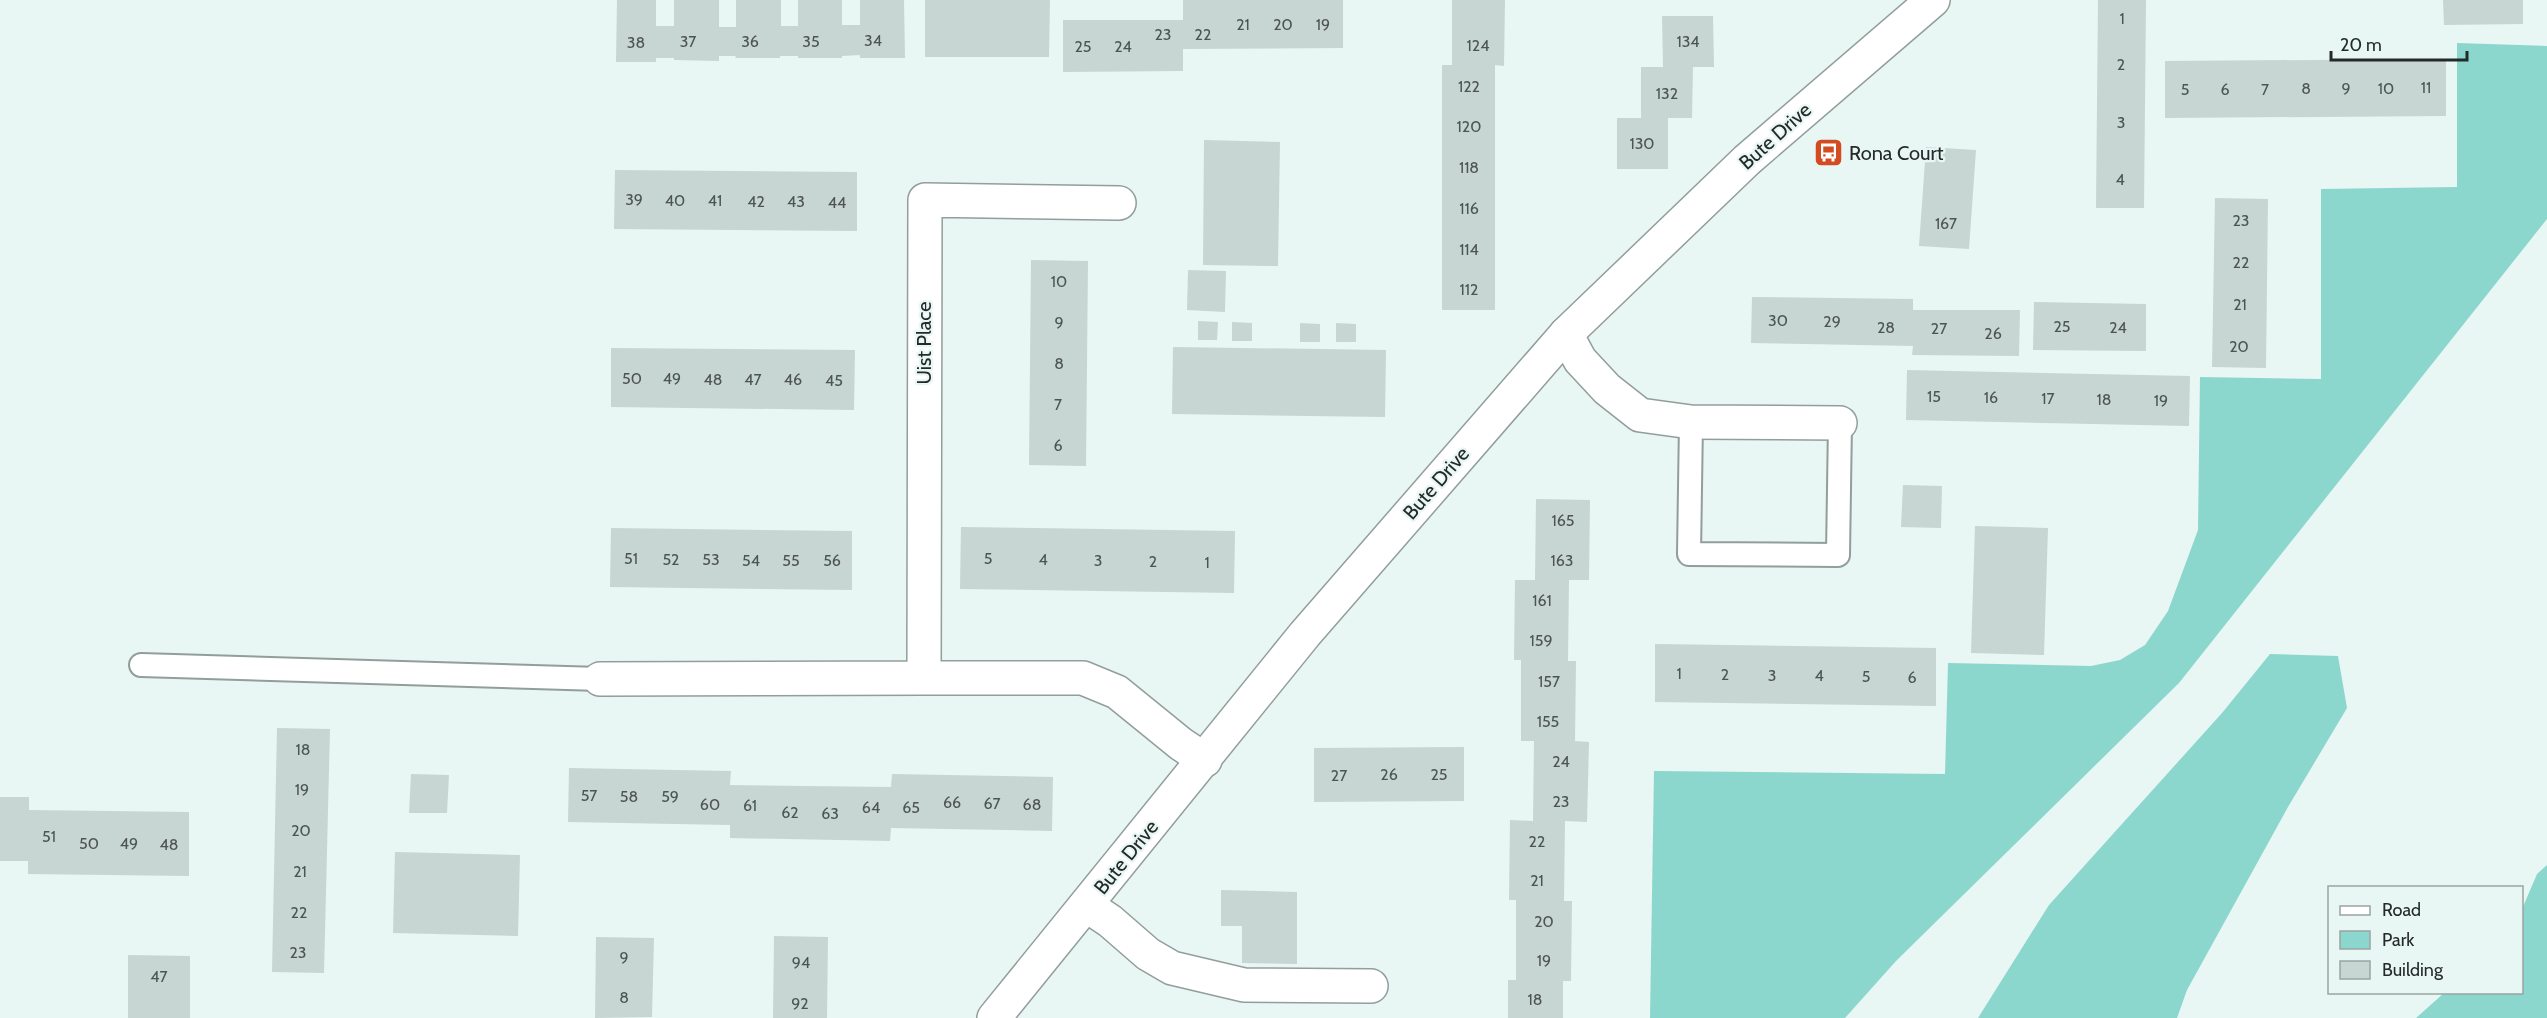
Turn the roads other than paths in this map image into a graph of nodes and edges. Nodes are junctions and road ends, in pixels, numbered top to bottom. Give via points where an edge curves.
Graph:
1 (1933, 0) edge
2 (1119, 203) dead end
3 (1566, 334) junction
4 (1691, 422) junction
5 (1840, 423) joint
6 (141, 666) dead end
7 (924, 678) junction
8 (600, 679) joint
9 (1205, 760) junction
10 (1086, 905) junction
11 (1371, 986) dead end
12 (994, 1018) edge

1 - 3 street, Bute Drive via 1747,160
2 - 7 street, Uist Place via 925,200
3 - 4 street via 1580,360 1607,389 1640,415
3 - 9 street, Bute Drive via 1305,634
4 - 5 street
4 - 5 lane via 1689,554 1838,555
6 - 8 lane
7 - 8 street
7 - 9 street via 1083,678 1117,692
9 - 10 street, Bute Drive
10 - 11 street via 1172,968 1244,985
10 - 12 street, Bute Drive

